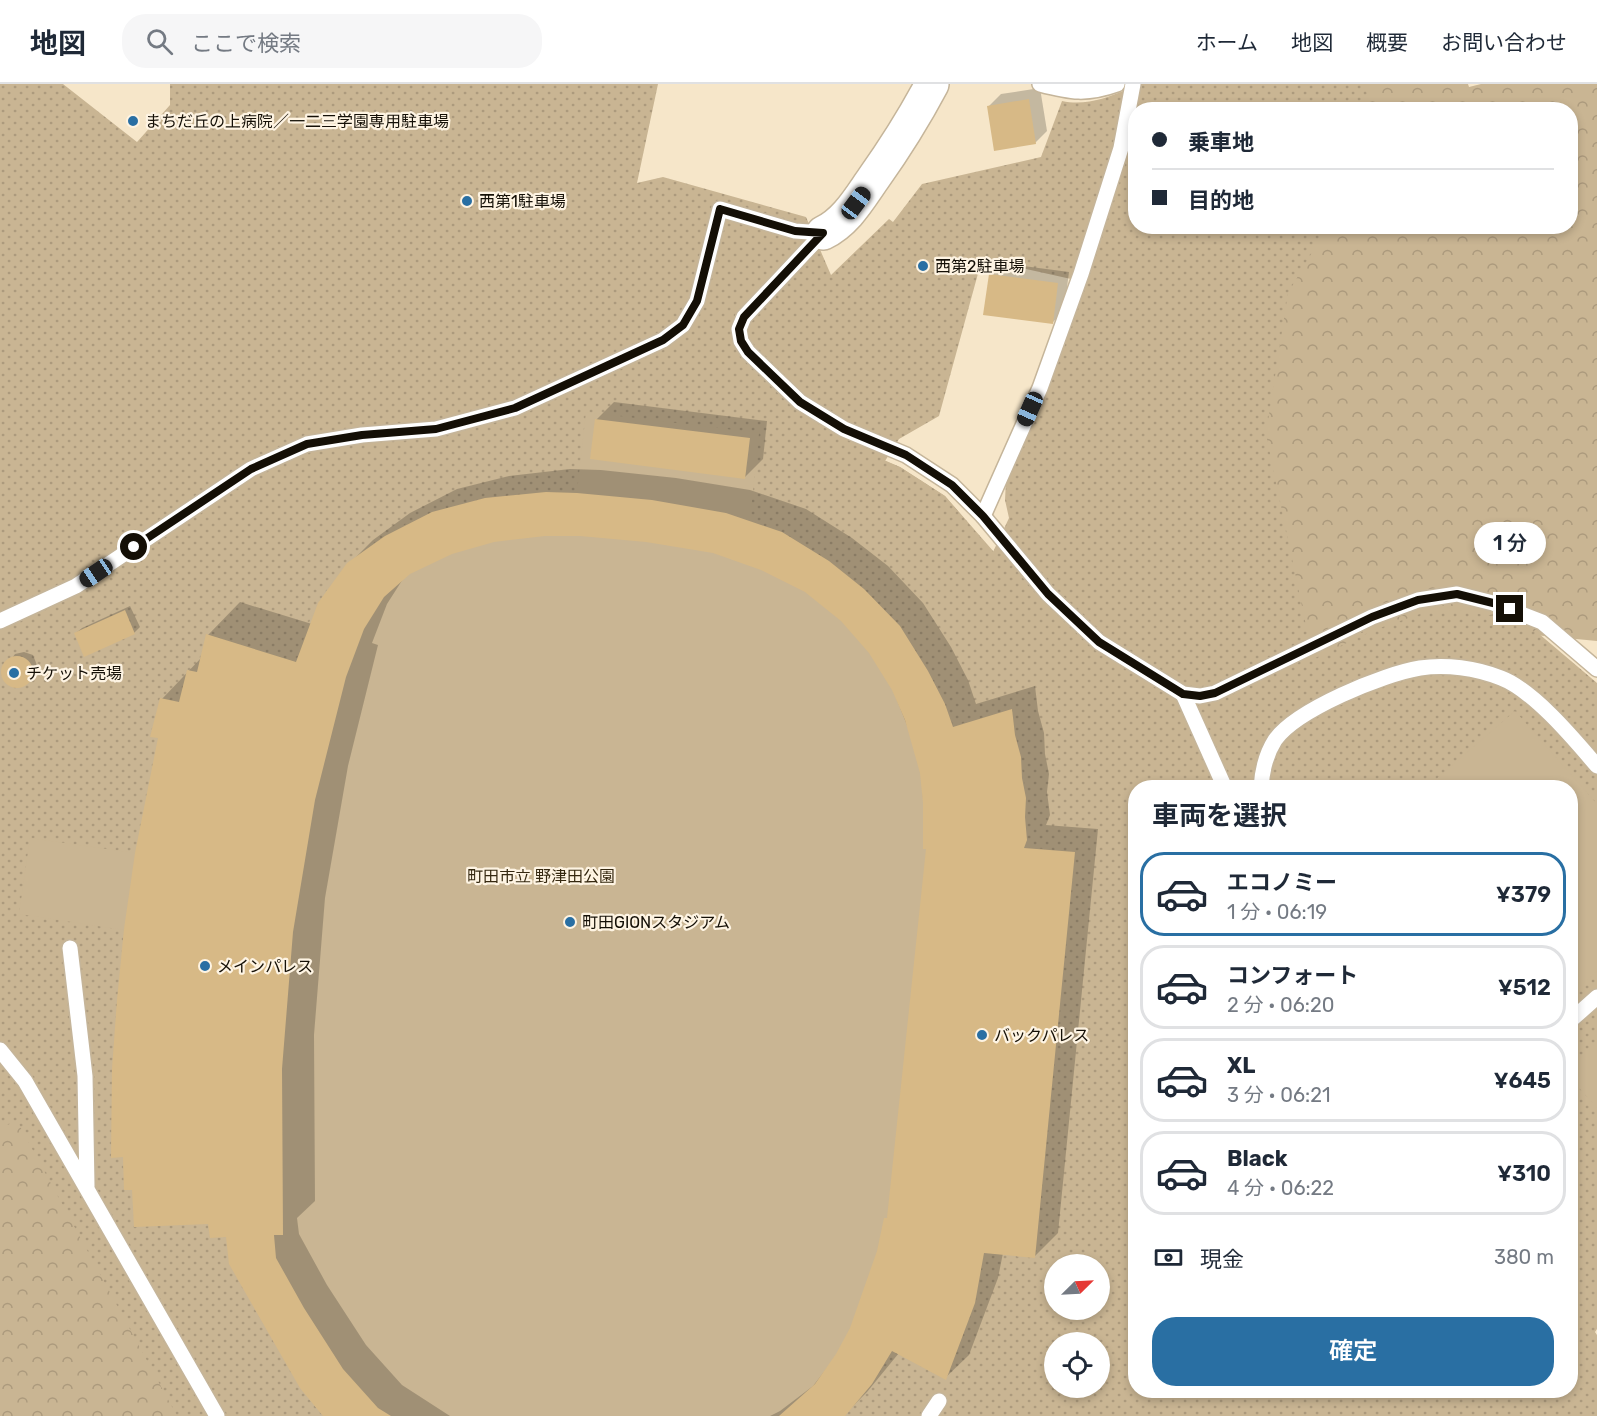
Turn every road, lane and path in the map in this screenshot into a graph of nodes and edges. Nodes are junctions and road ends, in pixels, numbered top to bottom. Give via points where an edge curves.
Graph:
1 (932, 84) edge
2 (1040, 84) edge
3 (1117, 84) edge
4 (1133, 84) edge
5 (1130, 102) edge
6 (1128, 111) edge
7 (823, 233) junction
8 (983, 516) junction
9 (0, 621) edge
10 (1597, 669) edge
11 (1183, 694) junction
12 (1597, 766) edge
13 (1221, 780) edge
14 (1261, 780) edge
15 (70, 948) dead end
16 (1597, 997) edge
17 (1578, 1014) edge
18 (0, 1050) edge
19 (87, 1189) junction
20 (939, 1401) dead end
21 (217, 1416) edge
22 (929, 1416) edge

1 - 7 street via 914,119 867,188 845,217
2 - 3 lane via 1091,92
4 - 5 lane
6 - 8 lane via 1121,148 1081,274 1040,388
7 - 8 lane via 744,317 739,329 741,341 800,402 844,429 906,455 952,485
7 - 9 lane via 795,231 720,209 697,301 683,325 663,340 515,408 436,429 307,444 251,469 76,586
8 - 11 lane via 1048,594 1099,642
10 - 11 lane via 1542,622 1457,594 1418,600 1372,617 1215,693
11 - 13 lane
12 - 14 lane via 1519,687 1480,672 1420,668 1345,694 1301,716 1276,740
15 - 19 lane via 86,1076
16 - 17 lane
18 - 19 lane via 25,1081
19 - 21 lane
20 - 22 lane

